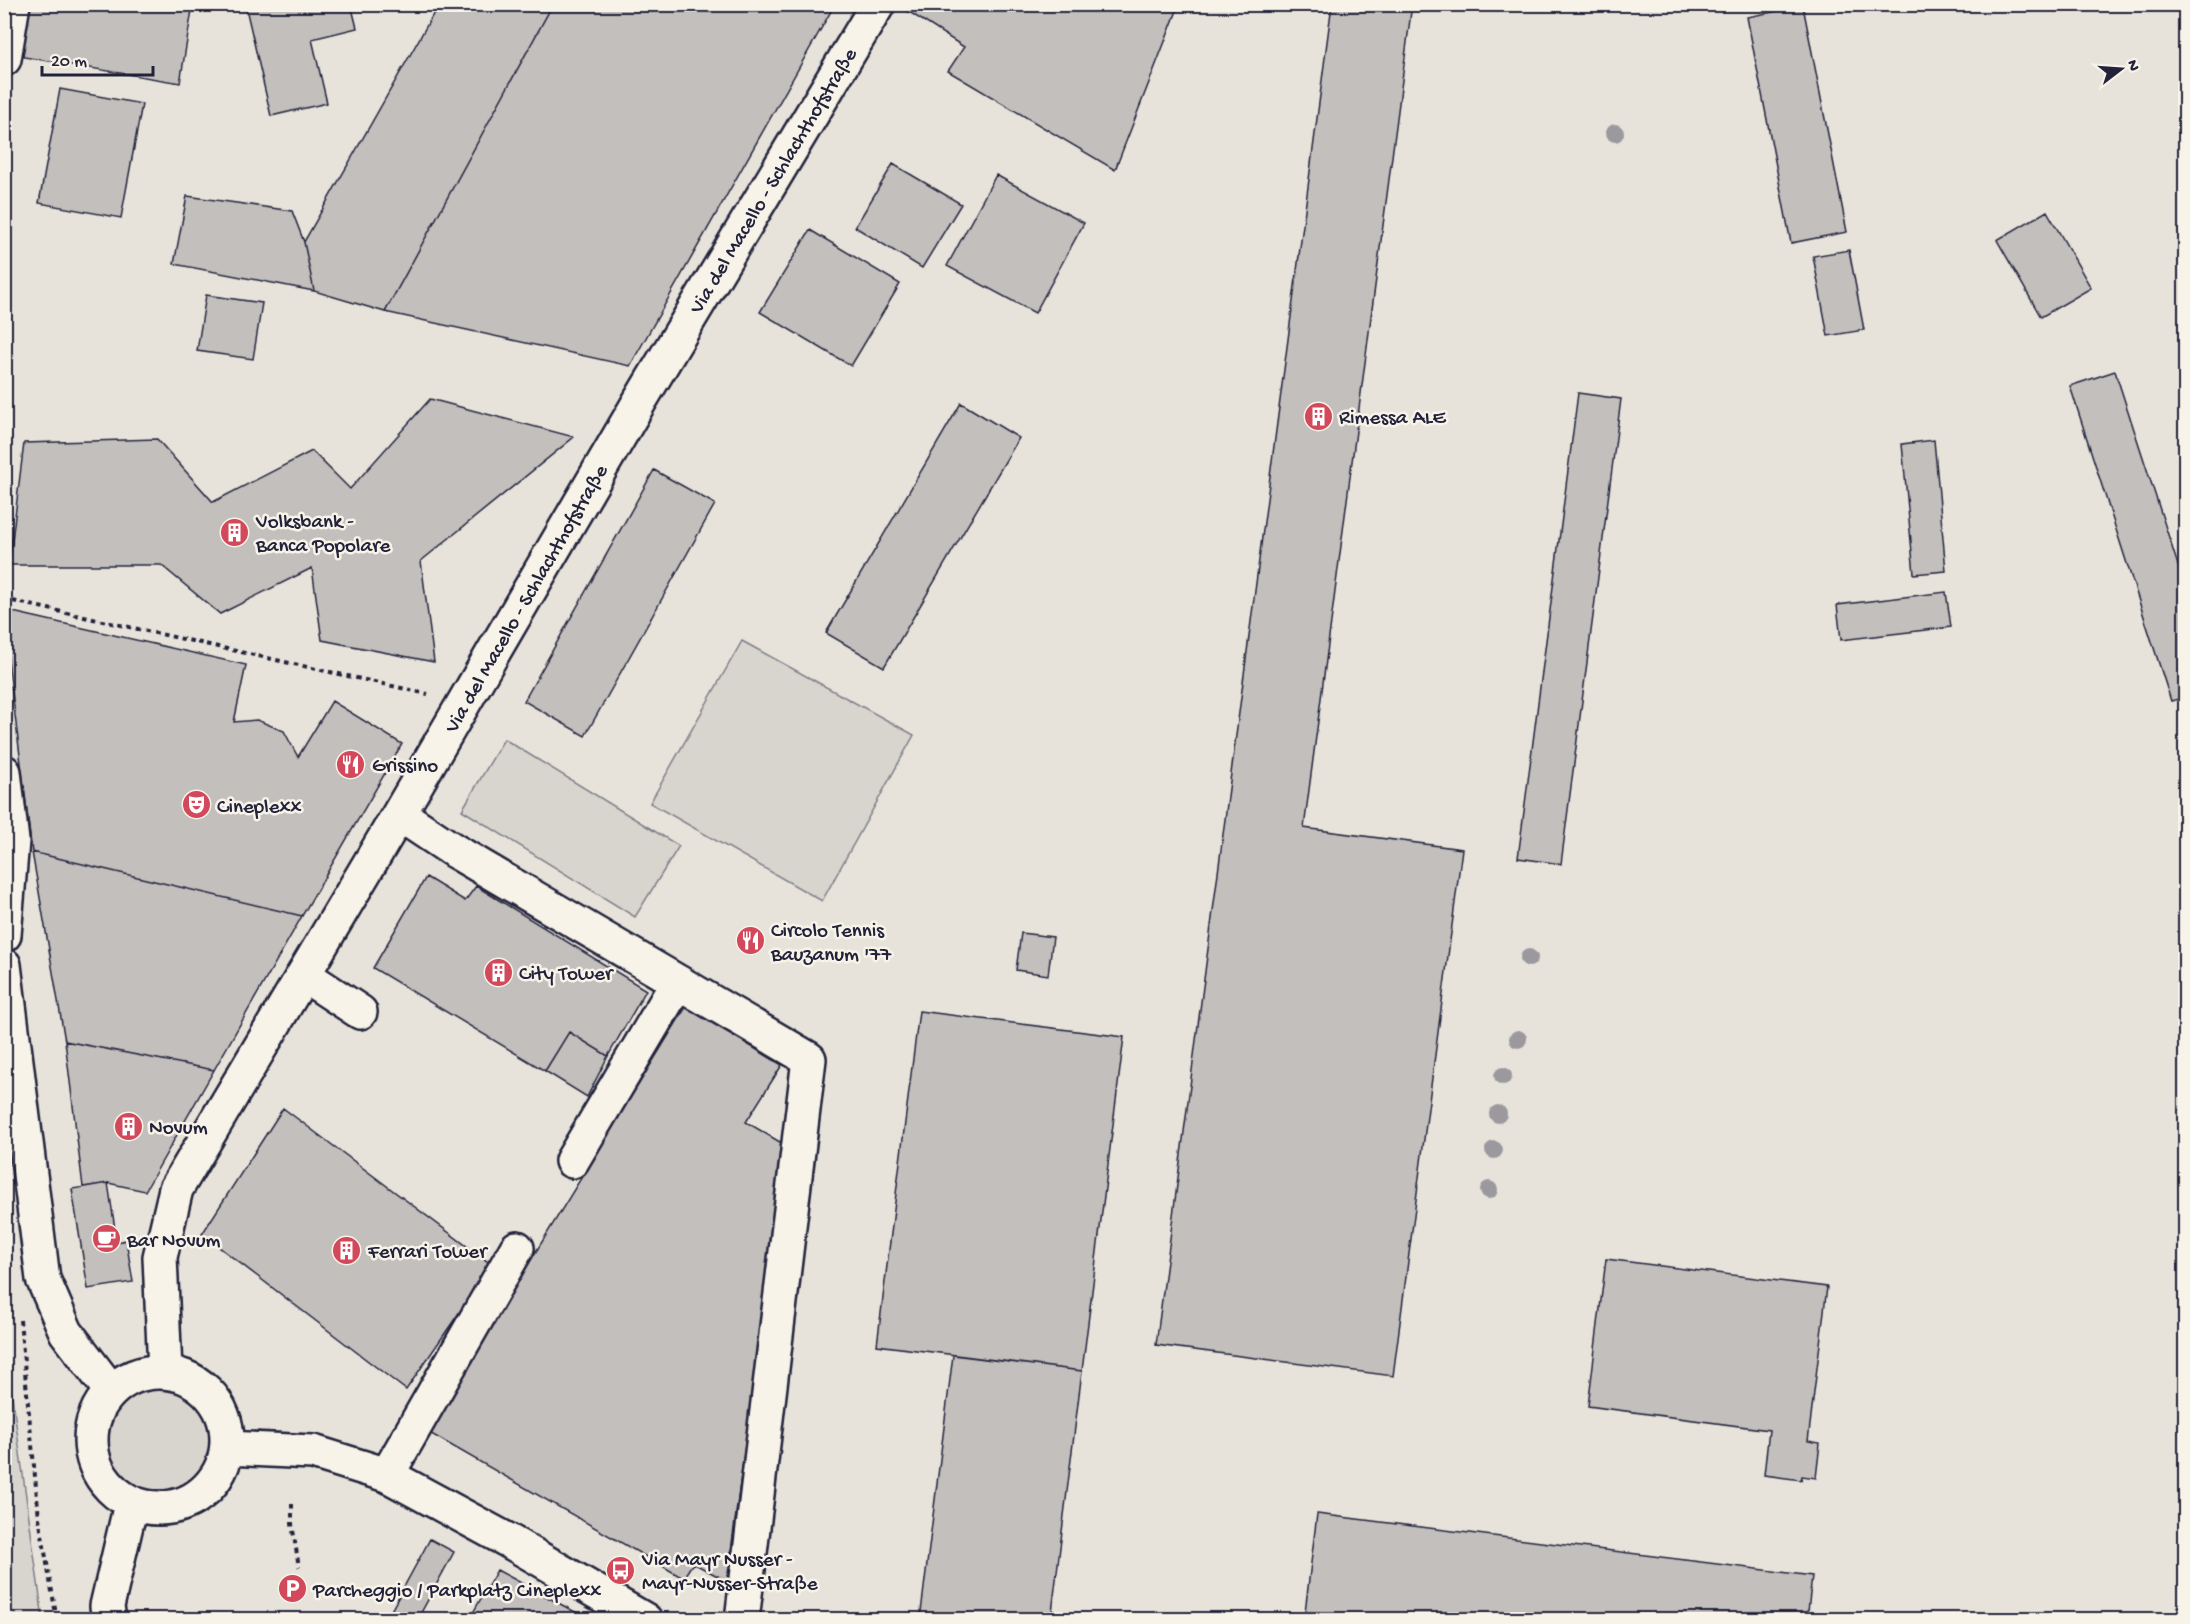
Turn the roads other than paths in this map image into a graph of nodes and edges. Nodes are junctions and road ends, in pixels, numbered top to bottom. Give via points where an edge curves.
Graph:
1 (13, 4) edge
2 (878, 4) edge
3 (4, 59) edge
4 (4, 772) edge
5 (399, 814) junction
6 (4, 935) edge
7 (4, 965) edge
8 (304, 975) junction
9 (678, 982) junction
10 (360, 1012) dead end
11 (573, 1161) dead end
12 (517, 1248) dead end
13 (165, 1371) junction
14 (111, 1390) junction
15 (228, 1448) junction
16 (387, 1475) junction
17 (131, 1504) junction
18 (109, 1620) edge
19 (645, 1620) edge
20 (742, 1620) edge

1 - 3 street
2 - 5 street, Via del Macello - Schlachthofstraße
4 - 6 street via 12,841
5 - 8 street, Via del Macello - Schlachthofstraße
5 - 9 street
7 - 14 street via 43,1279 66,1332
8 - 10 street
8 - 13 street, Via del Macello - Schlachthofstraße via 176,1189 160,1257
9 - 11 street
9 - 20 street via 808,1059
12 - 16 street
13 - 14 street via 146,1372
13 - 15 street via 186,1376 218,1405 227,1426
14 - 17 street via 95,1415 90,1437 98,1471 110,1489
15 - 16 street via 313,1452
15 - 17 street via 223,1467 207,1490 195,1499 177,1507 154,1509
16 - 19 street
17 - 18 street via 107,1606

